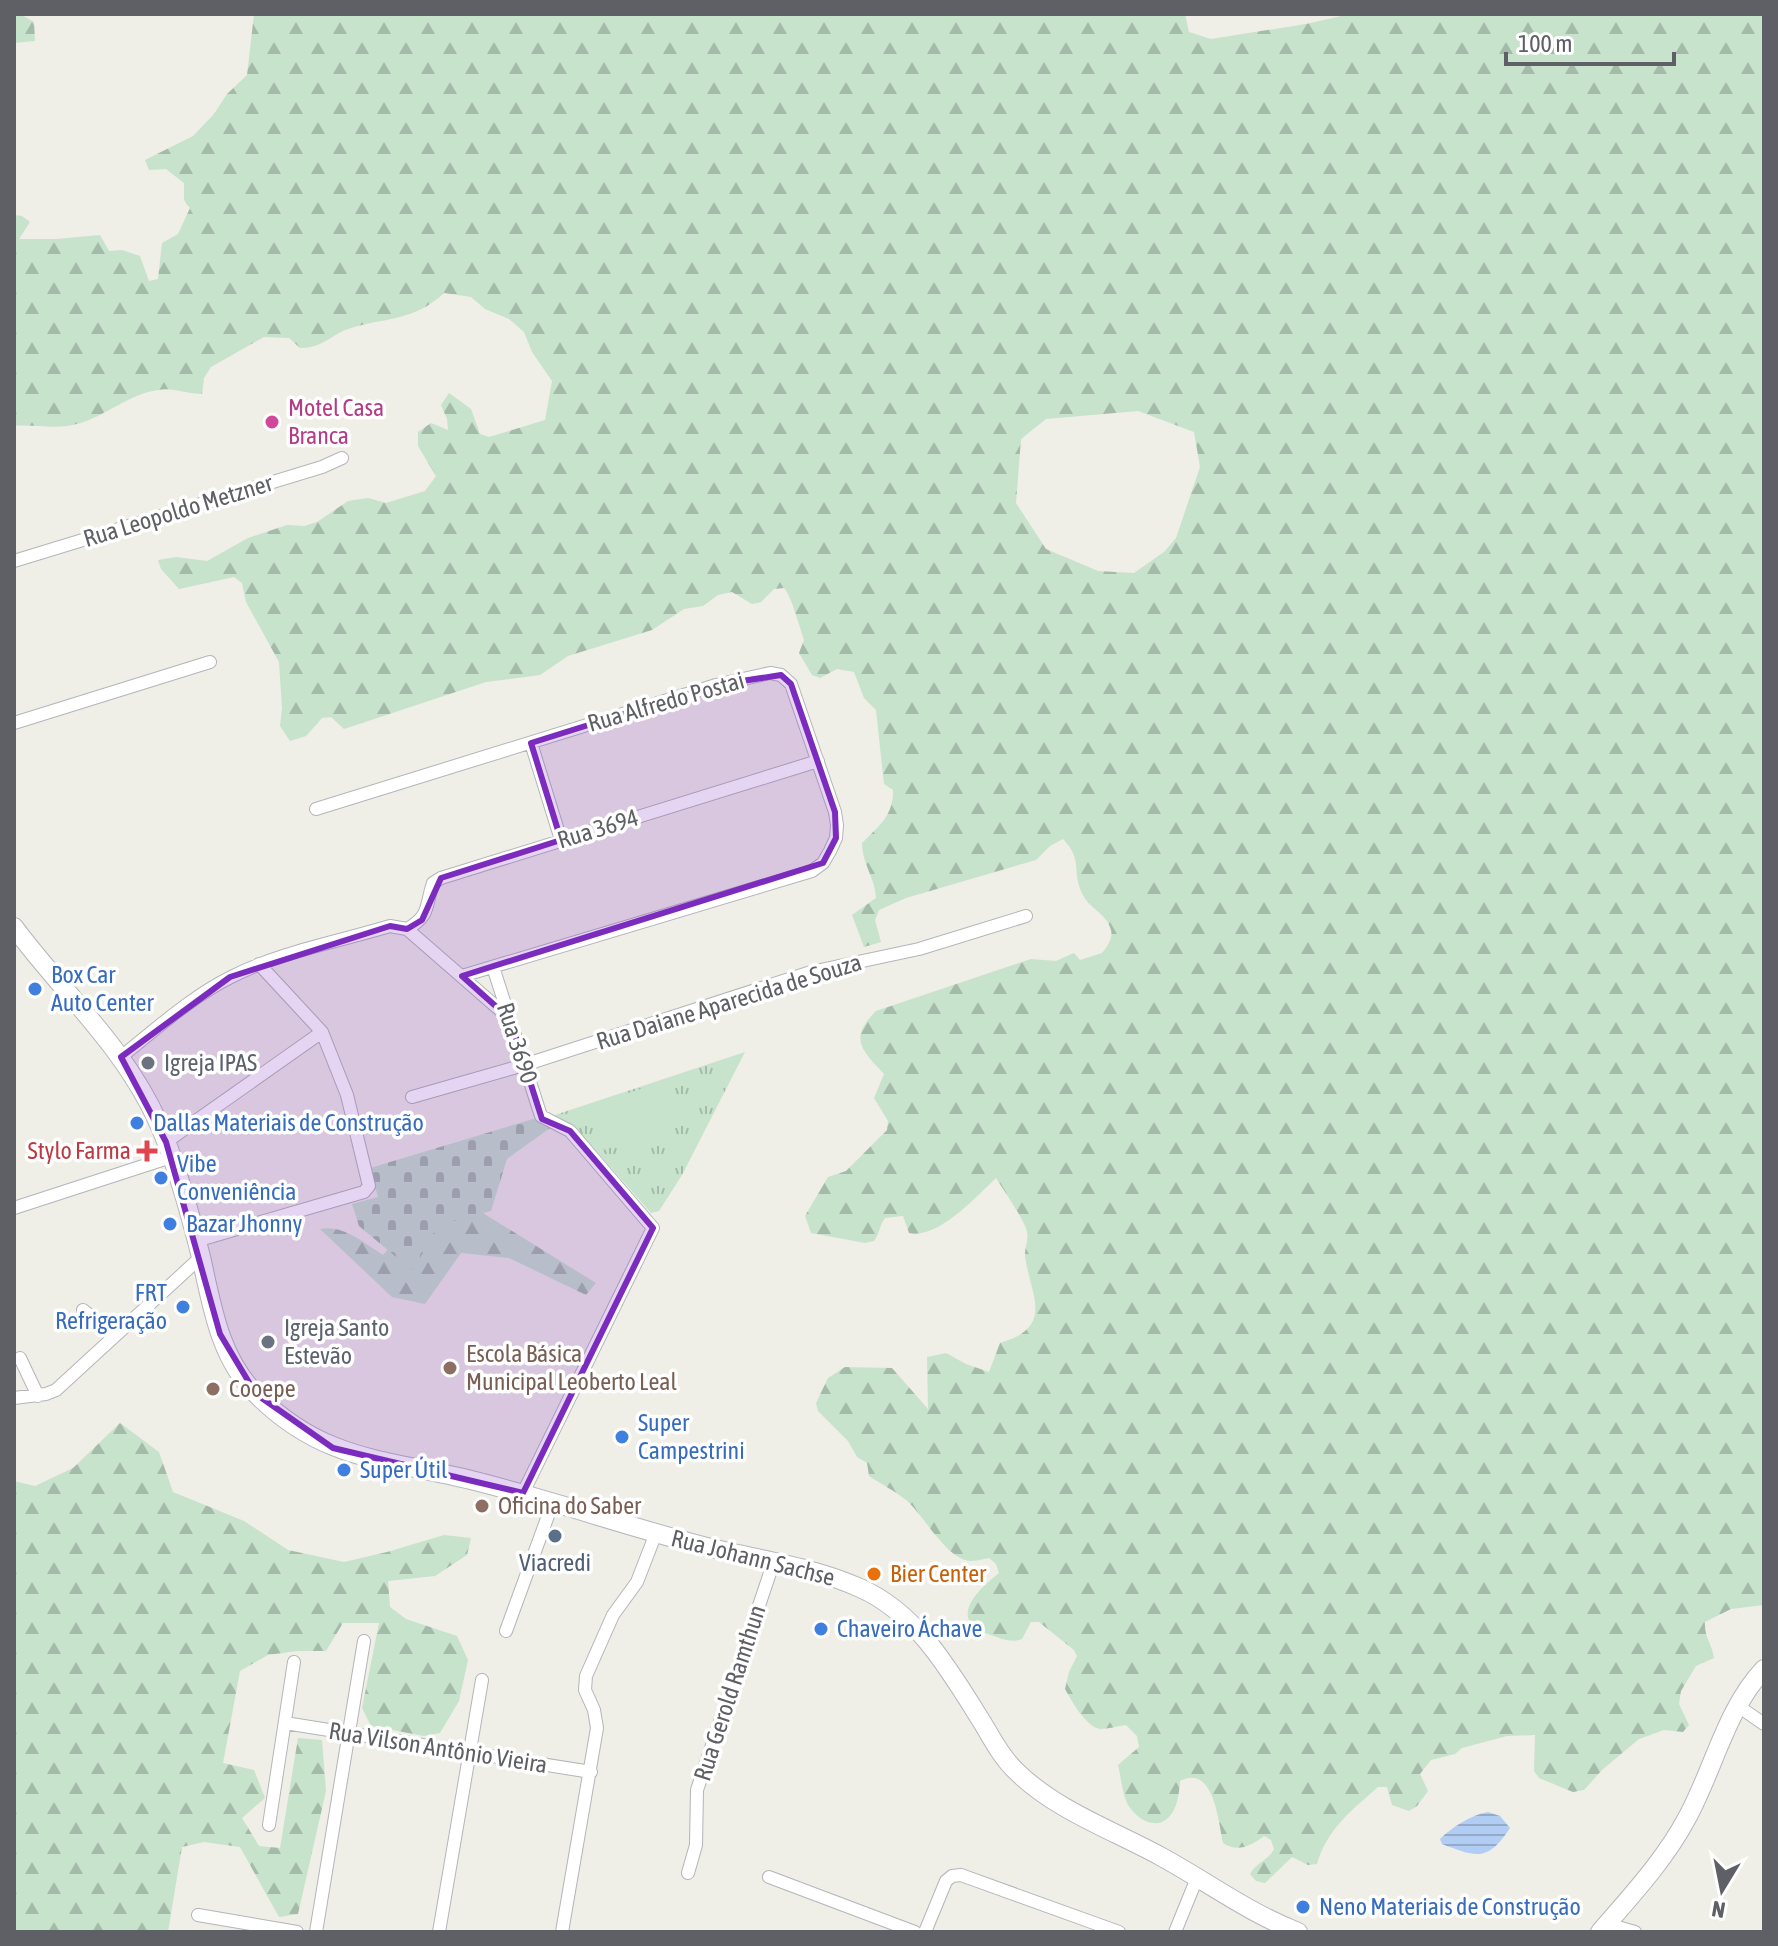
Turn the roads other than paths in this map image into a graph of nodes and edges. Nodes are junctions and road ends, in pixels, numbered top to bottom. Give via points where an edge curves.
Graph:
1 (342, 458) dead end
2 (14, 561) edge
3 (210, 662) dead end
4 (14, 723) edge
5 (531, 743) junction
6 (818, 761) junction
7 (316, 809) dead end
8 (561, 840) junction
9 (1026, 916) dead end
10 (14, 927) edge
11 (407, 929) junction
12 (259, 964) junction
13 (493, 967) junction
14 (462, 976) junction
15 (510, 1019) junction
16 (322, 1032) junction
17 (121, 1057) junction
18 (524, 1065) junction
19 (412, 1097) dead end
20 (168, 1149) junction
21 (15, 1206) edge
22 (198, 1249) junction
23 (83, 1310) dead end
24 (115, 1336) junction
25 (20, 1358) dead end
26 (38, 1396) junction
27 (14, 1398) edge
28 (523, 1493) junction
29 (553, 1502) junction
30 (656, 1533) junction
31 (774, 1561) junction
32 (506, 1631) dead end
33 (364, 1641) dead end
34 (294, 1662) dead end
35 (1764, 1669) edge
36 (482, 1680) dead end
37 (1738, 1706) junction
38 (285, 1723) junction
39 (1764, 1724) edge
40 (348, 1733) junction
41 (469, 1753) junction
42 (591, 1772) junction
43 (269, 1825) dead end
44 (688, 1873) dead end
45 (769, 1877) dead end
46 (1197, 1878) junction
47 (198, 1915) dead end
48 (1603, 1928) edge
49 (1288, 1930) edge
50 (297, 1932) edge
51 (316, 1932) edge
52 (439, 1932) edge
53 (562, 1932) edge
54 (915, 1932) edge
55 (925, 1932) edge
56 (1119, 1932) edge
57 (1175, 1932) edge
58 (1635, 1932) edge

1 - 2 street, Rua Leopoldo Metzner
3 - 4 street
5 - 6 street, Rua Alfredo Postai via 770,673 791,684
5 - 7 street, Rua Alfredo Postai
5 - 8 street
6 - 8 street, Rua 3694
6 - 13 street, Rua Alfredo Postai via 837,825 830,851 812,871
8 - 11 street, Rua 3694 via 441,878 433,883 422,920
9 - 18 street, Rua Daiane Aparecida de Souza via 919,949 811,972
10 - 17 street, Rua Johann Sachse
11 - 12 street via 390,926
11 - 14 street
12 - 16 street
12 - 17 street via 200,994
13 - 14 street, Rua Alfredo Postai
13 - 15 street, Rua 3690
14 - 15 street
15 - 18 street, Rua 3690
16 - 20 street
16 - 22 street via 347,1095 367,1190
17 - 20 street, Rua Johann Sachse via 151,1106
18 - 19 street, Rua Daiane Aparecida de Souza
18 - 28 street, Rua 3690 via 543,1119 570,1131 653,1228
20 - 21 street
20 - 22 street, Rua Johann Sachse
22 - 24 street
22 - 28 street, Rua Johann Sachse via 220,1334 234,1365 256,1394 295,1426 350,1454
23 - 24 street
24 - 26 street via 56,1390
25 - 26 street
26 - 27 street
28 - 29 street, Rua Johann Sachse
29 - 30 street, Rua Johann Sachse
29 - 32 street
30 - 31 street, Rua Johann Sachse
30 - 42 street via 637,1582 613,1615 586,1676 597,1728
31 - 44 street, Rua Gerold Ramthun via 697,1790 696,1845
31 - 46 street, Rua Johann Sachse via 841,1580 882,1601 942,1659 1018,1774 1062,1805
33 - 40 street
34 - 38 street
35 - 37 street
36 - 41 street
37 - 39 street
37 - 48 street via 1685,1822 1646,1879
38 - 40 street, Rua Vilson Antônio Vieira
38 - 43 street
40 - 41 street, Rua Vilson Antônio Vieira
40 - 51 street
41 - 42 street, Rua Vilson Antônio Vieira
41 - 52 street
42 - 53 street
45 - 54 street
46 - 49 street, Rua Johann Sachse
46 - 57 street
47 - 50 street
48 - 58 street
55 - 56 street via 946,1881 961,1875

